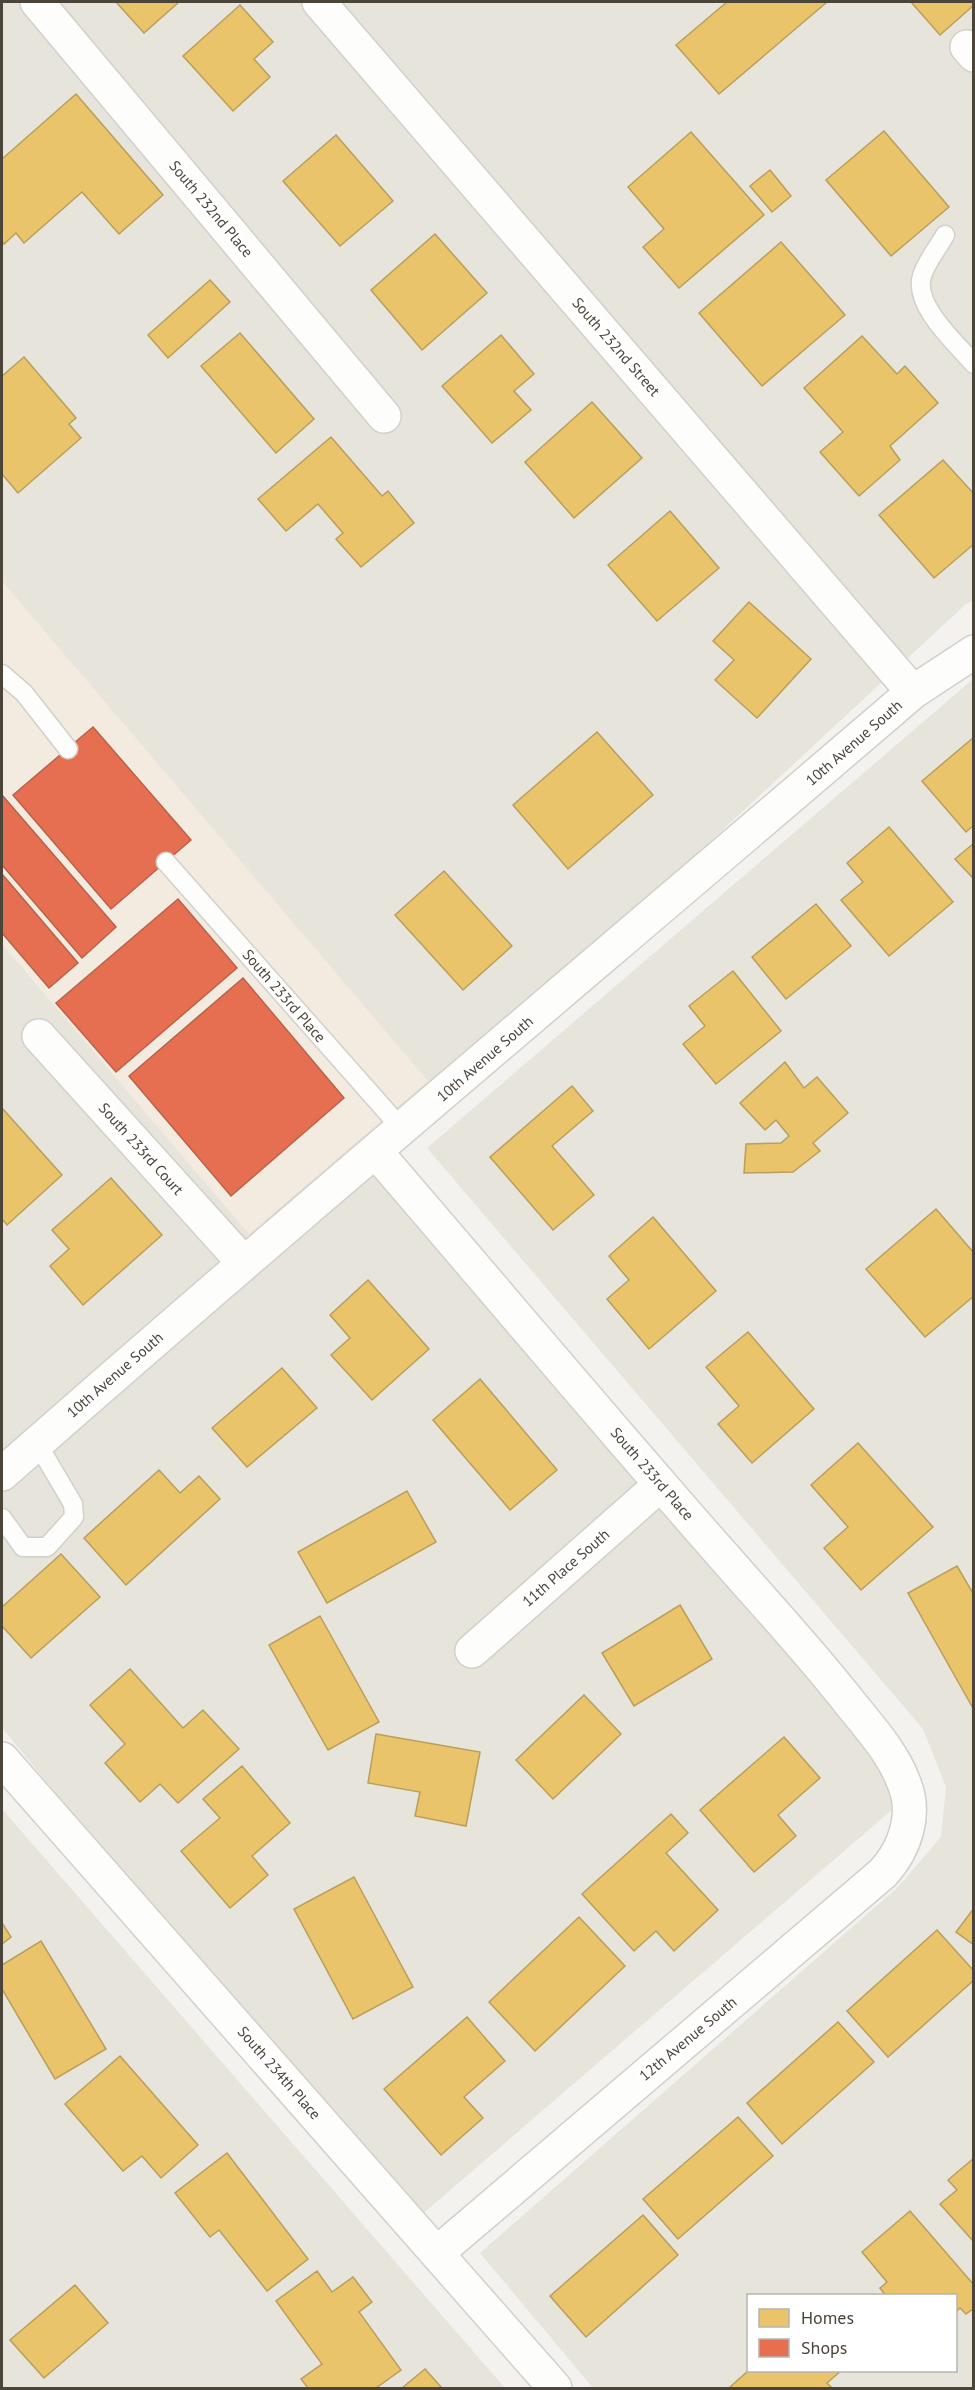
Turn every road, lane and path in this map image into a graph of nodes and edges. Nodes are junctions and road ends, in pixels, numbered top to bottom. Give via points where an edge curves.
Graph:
1 (37, 2) edge
2 (319, 2) edge
3 (945, 235) dead end
4 (974, 364) edge
5 (384, 416) dead end
6 (974, 652) edge
7 (2, 674) edge
8 (913, 692) junction
9 (68, 749) dead end
10 (166, 862) dead end
11 (39, 1036) dead end
12 (402, 1129) junction
13 (376, 1152) junction
14 (243, 1262) junction
15 (37, 1443) junction
16 (2, 1474) edge
17 (660, 1485) junction
18 (2, 1518) edge
19 (472, 1651) dead end
20 (2, 1759) edge
21 (909, 1807) joint
22 (437, 2253) junction
23 (555, 2388) edge

1 - 5 street, South 232nd Place
2 - 8 street, South 232nd Street
3 - 4 lane via 922,275 920,294 928,310
6 - 8 street, 10th Avenue South
7 - 9 lane via 24,693
8 - 12 street, 10th Avenue South
10 - 12 lane, South 233rd Place
11 - 14 street, South 233rd Court
12 - 13 street, 10th Avenue South
13 - 14 street, 10th Avenue South
13 - 17 street, South 233rd Place
14 - 15 street, 10th Avenue South
15 - 16 street, 10th Avenue South
15 - 18 lane via 73,1504 74,1517 47,1547 23,1547
17 - 19 street, 11th Place South
17 - 21 street, South 233rd Place via 834,1682 874,1733 904,1782
20 - 22 street, South 234th Place
21 - 22 street, 12th Avenue South via 902,1844 883,1873
22 - 23 street, South 234th Place

